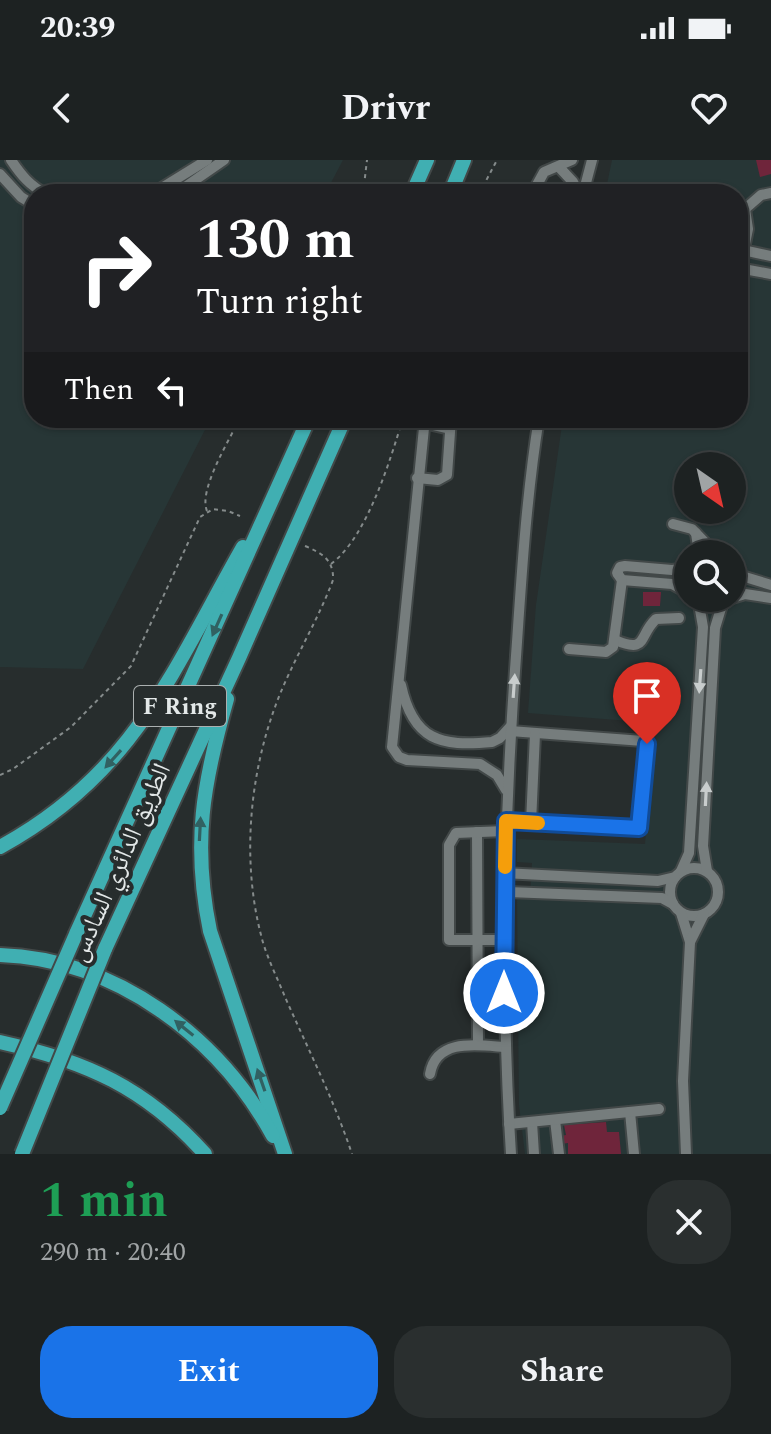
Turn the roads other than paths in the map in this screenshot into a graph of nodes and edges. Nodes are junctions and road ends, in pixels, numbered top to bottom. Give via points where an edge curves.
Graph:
1 (11, 160) edge
2 (427, 160) edge
3 (464, 160) edge
4 (572, 160) edge
5 (592, 160) edge
6 (210, 163) edge
7 (559, 167) junction
8 (0, 174) edge
9 (32, 184) edge
10 (171, 184) edge
11 (186, 184) edge
12 (416, 184) edge
13 (454, 184) edge
14 (537, 184) edge
15 (574, 184) edge
16 (584, 184) edge
17 (771, 193) edge
18 (24, 199) edge
19 (748, 206) edge
20 (748, 251) edge
21 (771, 256) edge
22 (748, 270) edge
23 (771, 274) edge
24 (304, 428) edge
25 (341, 428) edge
26 (423, 428) edge
27 (450, 428) edge
28 (538, 428) edge
29 (282, 477) junction
30 (417, 478) junction
31 (673, 524) dead end
32 (696, 533) junction
33 (697, 540) edge
34 (703, 540) edge
35 (674, 570) edge
36 (746, 577) edge
37 (622, 580) junction
38 (674, 585) edge
39 (771, 585) edge
40 (746, 594) edge
41 (771, 598) edge
42 (699, 612) edge
43 (723, 612) edge
44 (679, 618) dead end
45 (615, 640) junction
46 (569, 649) dead end
47 (239, 658) junction
48 (400, 680) junction
49 (510, 729) junction
50 (535, 734) junction
51 (507, 792) junction
52 (531, 823) junction
53 (506, 826) junction
54 (477, 832) junction
55 (0, 847) edge
56 (707, 871) junction
57 (505, 873) junction
58 (678, 874) junction
59 (548, 875) junction
60 (505, 892) junction
61 (547, 894) junction
62 (677, 908) junction
63 (704, 914) junction
64 (477, 940) junction
65 (505, 940) junction
66 (690, 942) junction
67 (0, 955) edge
68 (0, 1042) edge
69 (478, 1045) junction
70 (504, 1047) junction
71 (430, 1074) dead end
72 (0, 1108) edge
73 (659, 1109) dead end
74 (630, 1112) junction
75 (555, 1120) junction
76 (532, 1122) junction
77 (509, 1124) junction
78 (22, 1154) edge
79 (205, 1154) edge
80 (284, 1154) edge
81 (511, 1154) edge
82 (534, 1154) edge
83 (559, 1154) edge
84 (634, 1154) edge
85 (686, 1154) edge

1 - 9 street
2 - 12 highway
3 - 13 highway
4 - 7 street
5 - 16 street
6 - 10 street
6 - 11 street
7 - 14 street via 541,175
7 - 15 street
8 - 18 street
17 - 19 street
20 - 21 street
22 - 23 street
24 - 29 highway, الطريق الدائري السادس / F Ring
25 - 47 highway, الطريق الدائري السادس / F Ring
26 - 30 street
27 - 30 street via 447,475 438,480
49 -> 28 street
29 -> 55 highway via 166,686 123,748 81,793
29 -> 72 highway, الطريق الدائري السادس / F Ring, bridge
30 - 48 street
31 - 32 street
32 - 33 street
32 - 34 street
35 - 37 street via 622,566 617,573
36 - 39 street
37 - 38 street
37 - 45 street
40 - 41 street
42 -> 58 street via 703,627 689,853
56 -> 43 street via 703,846 715,628
44 - 45 street via 656,619 635,646
45 - 46 street via 606,652
47 - 78 highway, الطريق الدائري السادس / F Ring, bridge via 105,949
80 -> 47 highway via 210,931 201,871 206,778
48 - 49 street via 409,715 435,738 492,742
48 - 51 street via 391,740 395,752 407,760 480,764 497,775
49 - 50 street
49 - 51 street
50 - 52 street
50 - 52 street via 643,741 647,748 639,828
51 - 53 street
52 - 53 street
53 - 54 street
53 - 57 street
54 - 64 street
54 - 64 street via 456,833 450,840 449,940
56 - 58 street via 692,868
56 - 63 street via 715,879 718,896
57 - 59 street
57 - 60 street
58 - 59 street via 658,881
58 - 62 street via 670,887
59 - 61 street
60 - 61 street
60 - 65 street
61 - 62 street via 662,898
62 - 63 street via 693,916
62 - 66 street
63 - 66 street
64 - 65 street
64 - 69 street
65 - 70 street
66 - 85 street via 683,1081
80 -> 67 highway via 231,1073 179,1023 145,1000 77,969
68 - 79 highway via 104,1074 162,1111
69 - 70 street
69 - 71 street via 447,1050
70 - 77 street
73 - 74 street
74 - 75 street
74 - 84 street
75 - 76 street
75 - 83 street
76 - 77 street
76 - 82 street
77 - 81 street

